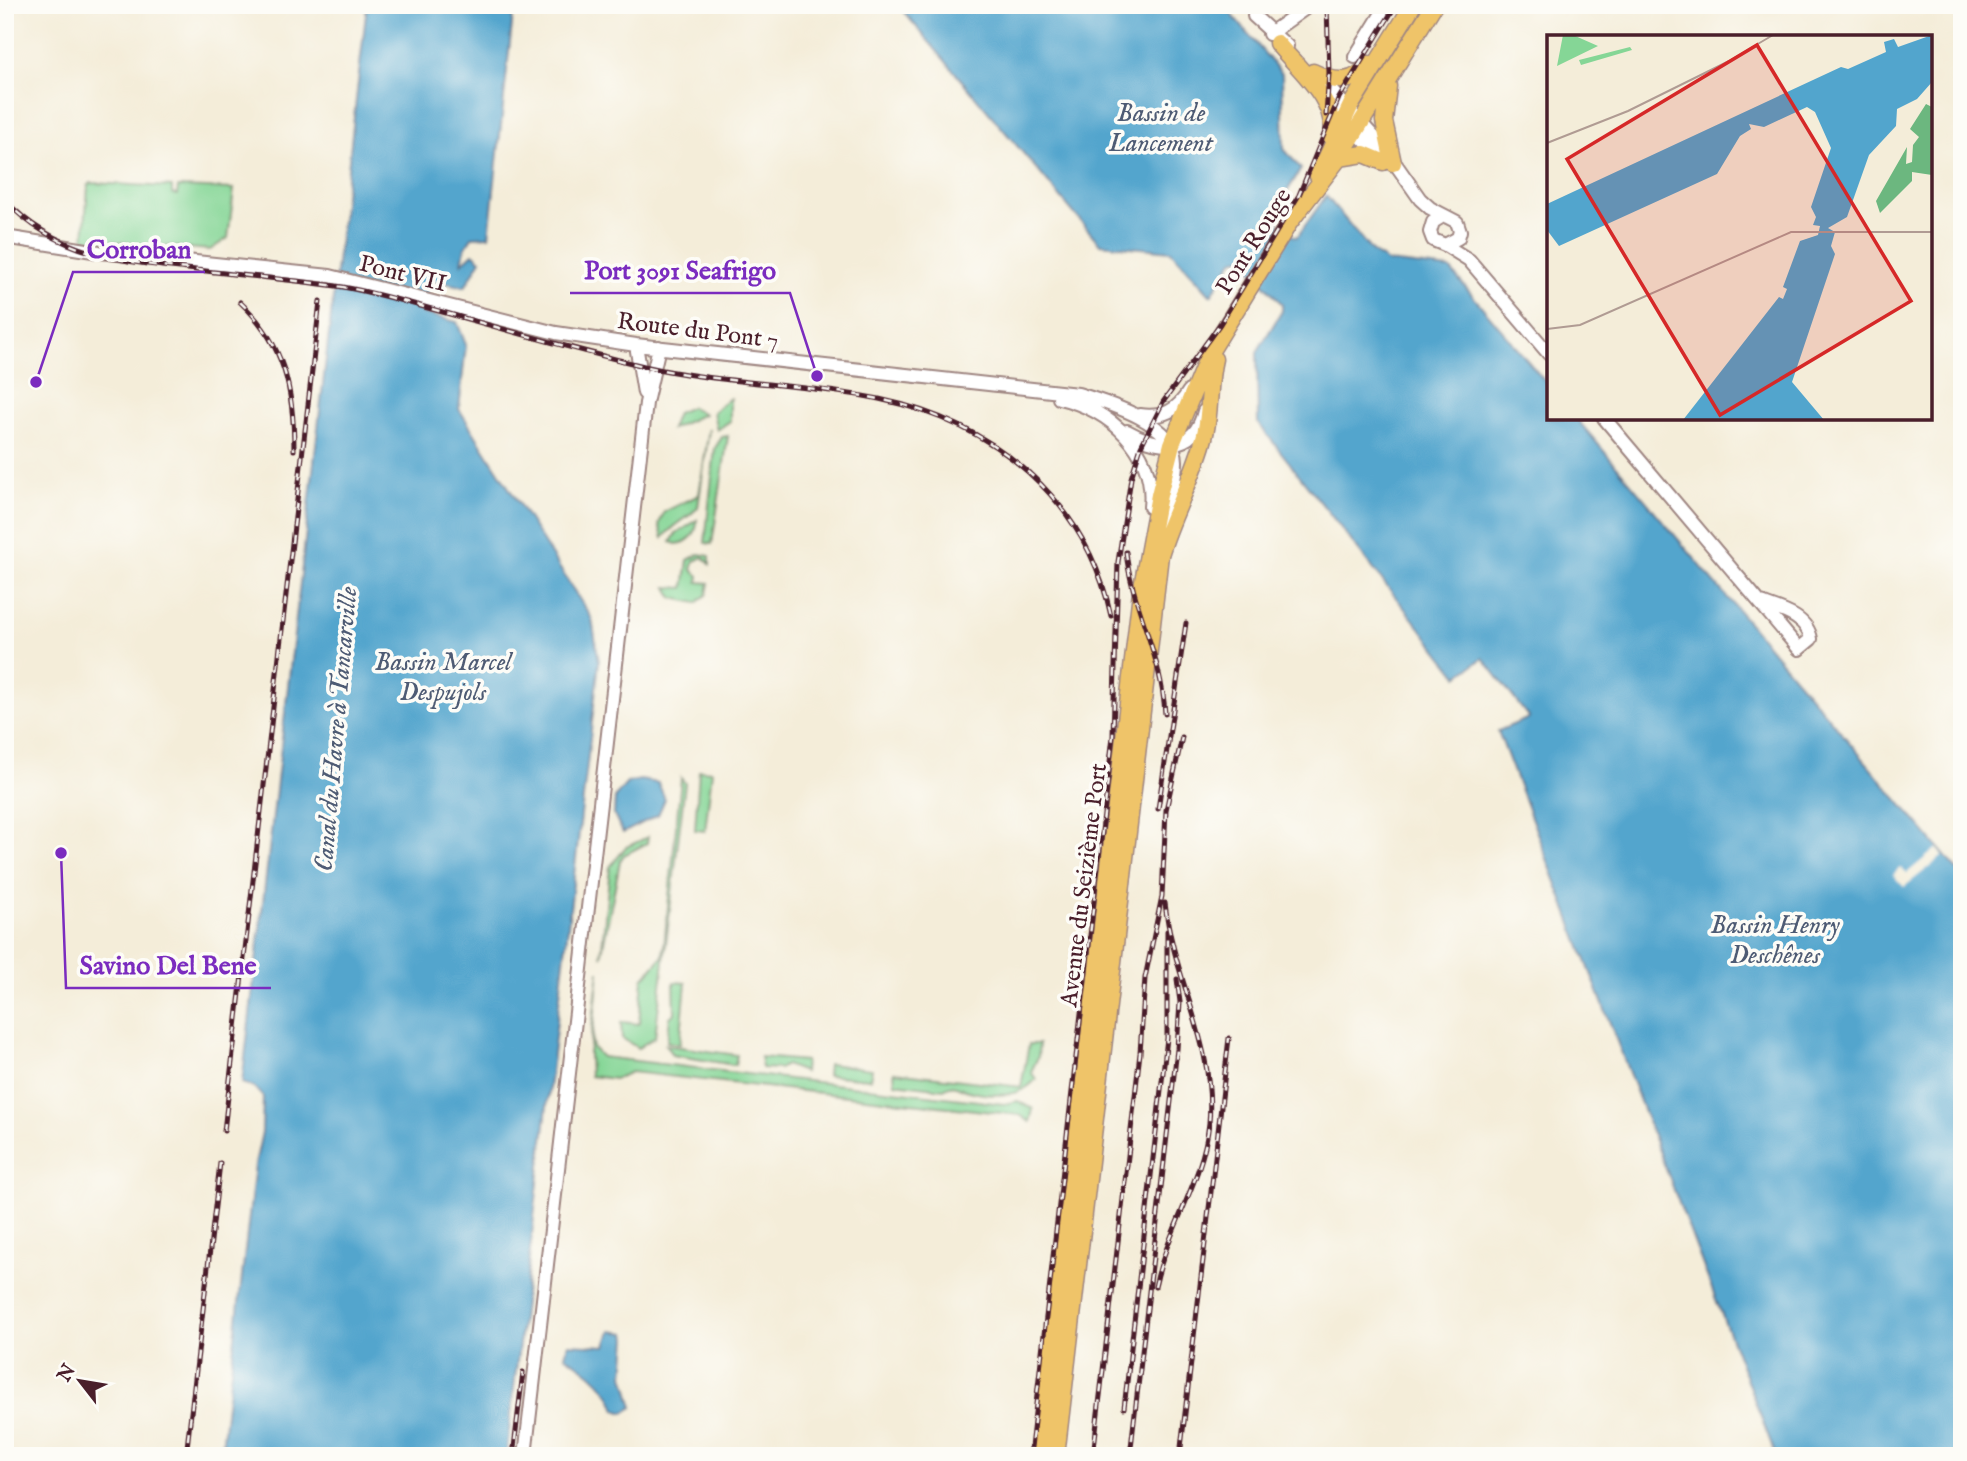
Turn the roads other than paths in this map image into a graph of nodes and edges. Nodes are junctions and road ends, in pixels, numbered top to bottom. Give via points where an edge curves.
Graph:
1 (1243, 5) edge
2 (1310, 5) edge
3 (1387, 5) edge
4 (1405, 5) edge
5 (1413, 5) edge
6 (1419, 5) edge
7 (1434, 5) edge
8 (1273, 36) junction
9 (1355, 57) dead end
10 (1394, 71) junction
11 (1313, 72) junction
12 (1354, 119) junction
13 (1333, 155) junction
14 (1389, 162) junction
15 (1443, 216) junction
16 (1430, 227) junction
17 (1460, 233) junction
18 (5, 237) edge
19 (1445, 246) junction
20 (1469, 260) junction
21 (467, 310) joint
22 (1233, 316) joint
23 (1223, 333) junction
24 (636, 345) junction
25 (659, 347) junction
26 (1547, 352) edge
27 (1209, 354) junction
28 (969, 383) junction
29 (1208, 396) junction
30 (646, 403) junction
31 (1128, 412) junction
32 (1606, 420) edge
33 (1109, 421) junction
34 (1172, 444) junction
35 (1160, 555) junction
36 (1140, 592) junction
37 (1761, 603) junction
38 (525, 1456) edge
39 (1040, 1456) edge
40 (1056, 1456) edge

1 - 8 street
2 - 8 street
3 - 9 street
4 - 11 main road via 1360,76 1340,81
5 - 12 main road
6 - 12 main road
7 - 10 main road
8 - 11 street
8 - 12 street
8 - 13 main road via 1332,113
10 - 12 main road
10 - 14 main road via 1384,107
11 - 12 street
12 - 13 main road, Pont Rouge
12 - 14 street
13 - 14 main road via 1364,154
13 - 22 main road, Pont Rouge
14 - 15 street via 1420,199
14 - 16 street via 1418,201
15 - 16 street
15 - 17 street via 1457,222
16 - 19 street via 1433,240
17 - 19 street
17 - 20 street
18 - 21 street, Pont VII via 99,252 330,276
19 - 20 street
20 - 26 street
21 - 24 street, Route du Pont 7 via 556,333
22 - 23 main road, Avenue du Seizième Port
23 - 27 main road, Avenue du Seizième Port
23 - 29 main road, Avenue du Seizième Port
24 - 25 street, Route du Pont 7
24 - 30 street
25 - 28 street, Route du Pont 7
25 - 30 street
27 - 31 street via 1187,395 1171,411 1156,416
27 - 34 main road, Avenue du Seizième Port
28 - 31 street via 1063,391
28 - 33 street via 1069,401
29 - 34 street via 1198,428
29 - 35 main road, Avenue du Seizième Port via 1203,443
30 - 38 street
31 - 34 street via 1158,428
32 - 37 street
33 - 34 street via 1148,442
33 - 36 street via 1136,447 1152,489
34 - 35 street via 1176,463
34 - 36 main road, Avenue du Seizième Port
35 - 40 main road, Avenue du Seizième Port
36 - 39 main road, Avenue du Seizième Port
37 - 37 street via 1793,615 1810,629 1811,639 1799,649

